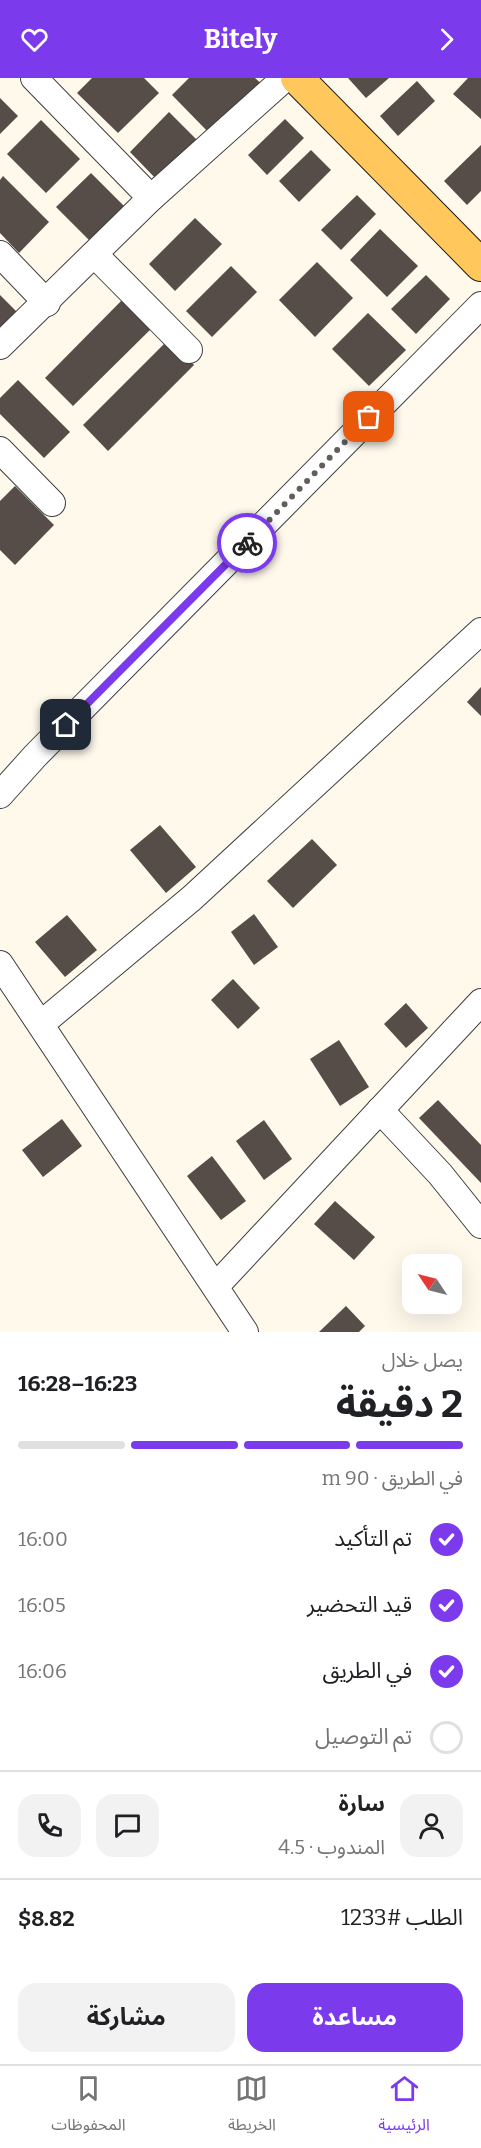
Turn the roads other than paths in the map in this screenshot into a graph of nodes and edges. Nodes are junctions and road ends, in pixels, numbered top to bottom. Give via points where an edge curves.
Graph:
1 (33, 78) edge
2 (285, 78) edge
3 (297, 78) edge
4 (151, 198) junction
5 (0, 254) edge
6 (95, 255) junction
7 (481, 265) edge
8 (47, 303) junction
9 (481, 305) edge
10 (0, 346) edge
11 (189, 350) dead end
12 (0, 450) edge
13 (52, 503) dead end
14 (481, 631) edge
15 (0, 795) edge
16 (0, 964) edge
17 (481, 1002) edge
18 (41, 1024) junction
19 (380, 1110) junction
20 (481, 1225) edge
21 (216, 1286) junction
22 (245, 1332) edge

1 - 4 street
2 - 4 street
3 - 7 main road
4 - 6 street
5 - 8 street
6 - 8 street
6 - 11 street
8 - 10 street
9 - 15 street
12 - 13 street
14 - 18 street via 192,898
16 - 18 street
17 - 19 street
18 - 21 street
19 - 20 street
19 - 21 street
21 - 22 street

